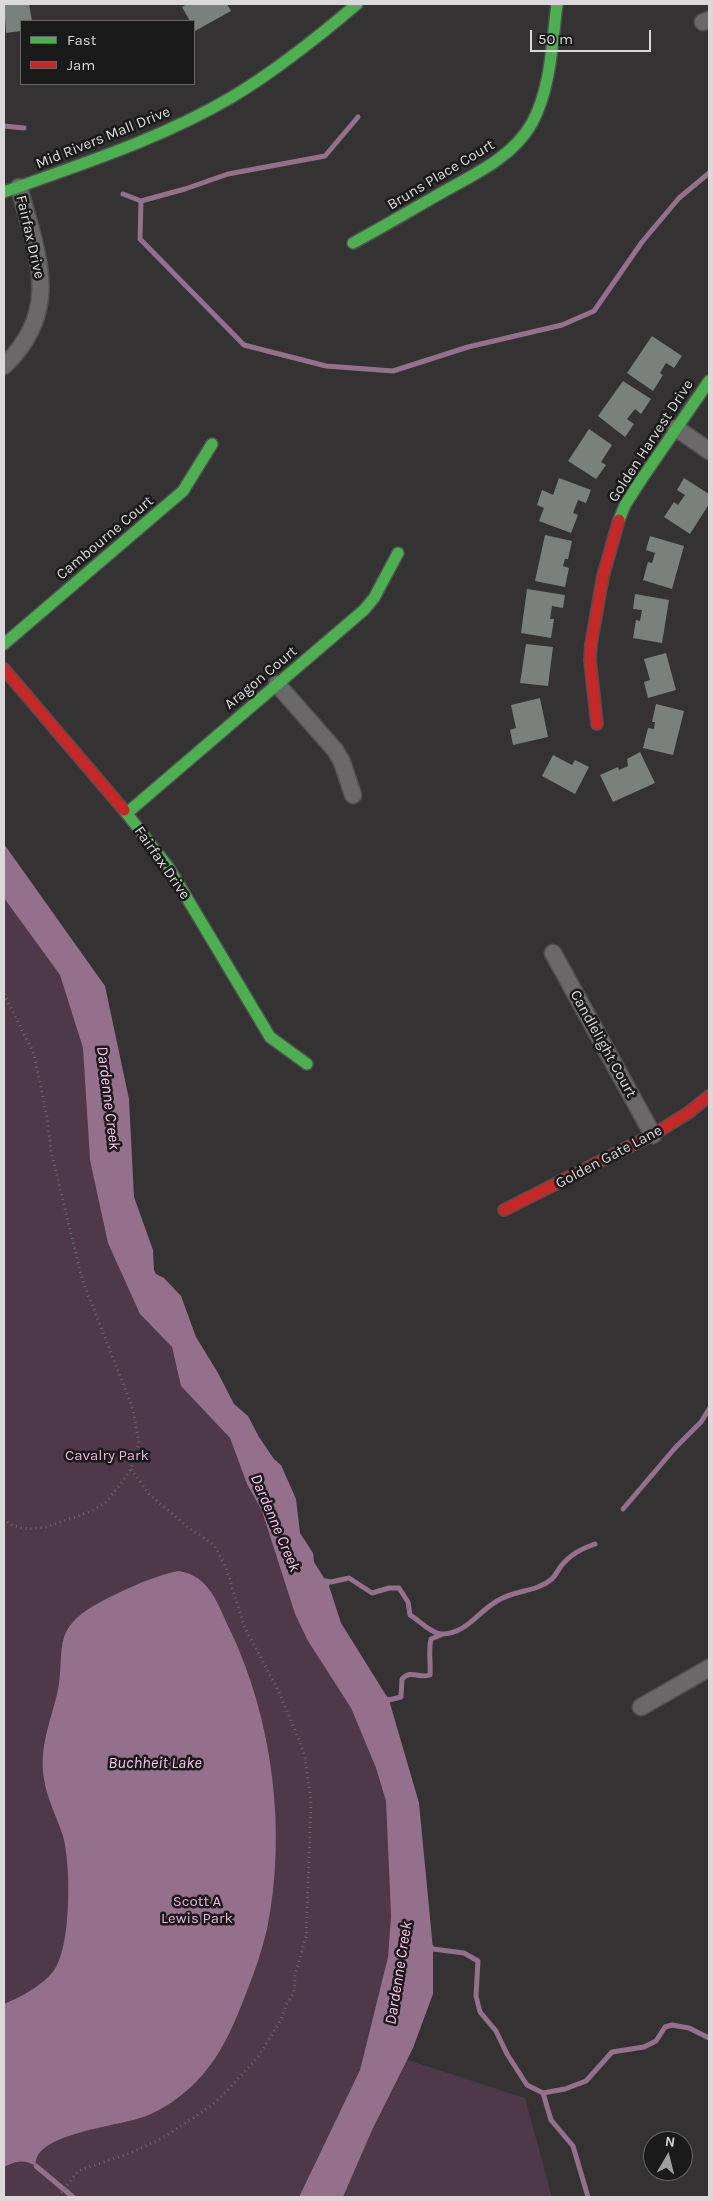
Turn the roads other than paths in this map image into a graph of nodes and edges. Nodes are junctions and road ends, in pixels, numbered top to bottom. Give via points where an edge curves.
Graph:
1 (357, 4) edge
2 (557, 4) edge
3 (11, 190) edge
4 (353, 243) dead end
5 (4, 366) edge
6 (709, 381) edge
7 (676, 428) junction
8 (212, 444) dead end
9 (709, 451) edge
10 (398, 553) dead end
11 (4, 644) edge
12 (4, 669) edge
13 (277, 684) junction
14 (597, 724) dead end
15 (353, 796) dead end
16 (127, 812) junction
17 (553, 953) dead end
18 (307, 1064) dead end
19 (709, 1096) edge
20 (652, 1134) junction
21 (504, 1210) dead end
22 (709, 1668) edge
23 (640, 1707) dead end

1 - 3 street, Mid Rivers Mall Drive via 293,56 220,103 144,141
2 - 4 street, Bruns Place Court via 540,104 520,142 504,156
3 - 5 street, Fairfax Drive via 40,267 42,287 27,339
6 - 7 street, Golden Harvest Drive
7 - 9 street
7 - 14 street, Golden Harvest Drive via 625,506 608,551 591,644
8 - 11 street, Cambourne Court via 183,492
10 - 13 street, Aragon Court via 364,610
12 - 16 street, Fairfax Drive
13 - 15 street via 335,750
13 - 16 street, Aragon Court
16 - 18 street, Fairfax Drive via 169,868 270,1037
17 - 20 street, Candlelight Court
19 - 20 street, Golden Gate Lane via 686,1115
20 - 21 street, Golden Gate Lane
22 - 23 street

